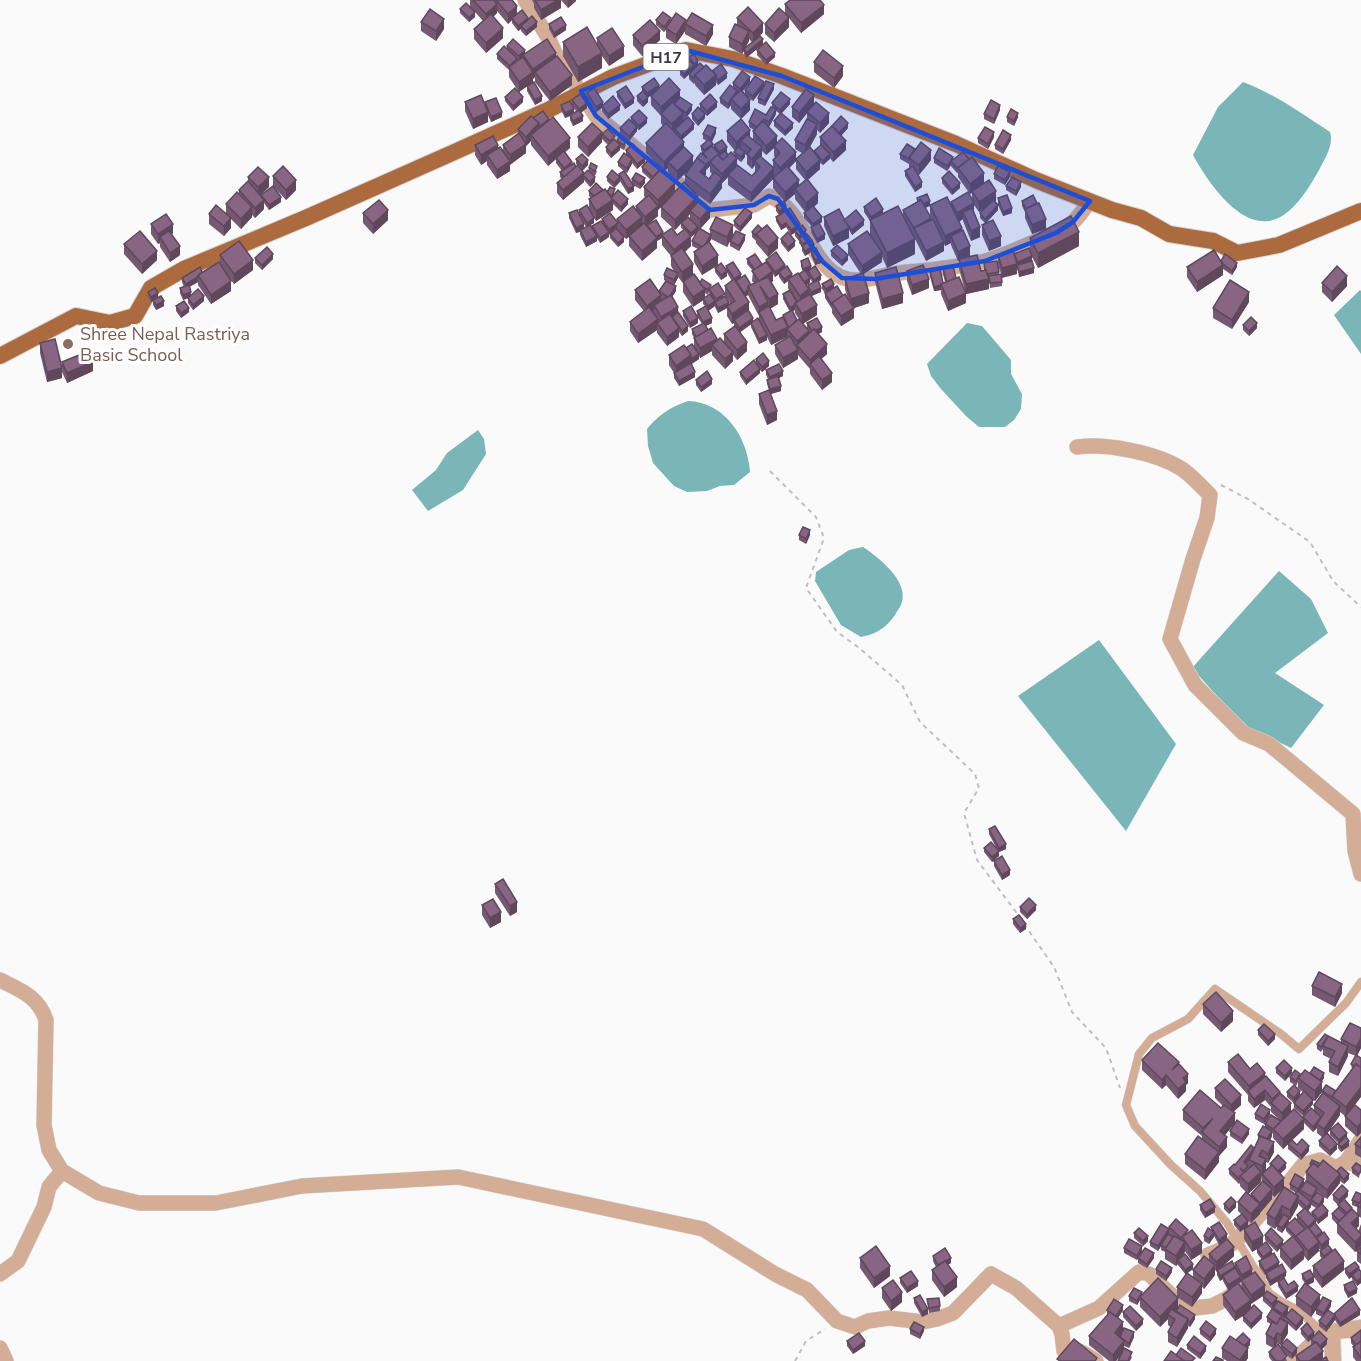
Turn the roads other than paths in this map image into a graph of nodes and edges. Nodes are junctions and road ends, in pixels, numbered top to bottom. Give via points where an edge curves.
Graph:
1 (525, 0) edge
2 (581, 92) junction
3 (1090, 201) junction
4 (1361, 211) edge
5 (0, 356) edge
6 (1077, 447) dead end
7 (1361, 874) edge
8 (0, 980) edge
9 (1361, 982) edge
10 (1361, 1140) edge
11 (1354, 1164) edge
12 (62, 1171) junction
13 (1236, 1241) junction
14 (1208, 1255) edge
15 (0, 1274) edge
16 (1259, 1275) junction
17 (1059, 1326) junction
18 (1361, 1328) edge
19 (1327, 1334) junction
20 (0, 1348) edge
21 (6, 1361) edge
22 (1096, 1361) edge
23 (1294, 1361) edge
24 (1333, 1361) edge

1 - 2 street
2 - 3 main road, H17 via 686,50 733,60 956,144
2 - 3 street via 596,116 710,210 754,206 769,196 778,199 823,262 842,278 875,279 985,261 1056,233 1073,222
2 - 5 main road, H17 via 440,159 184,269 151,288 135,316 110,323 76,316
3 - 4 main road, H17 via 1141,218 1169,234 1213,241 1237,253 1279,245
6 - 7 street via 1093,445 1140,451 1182,469 1210,495 1208,518 1170,639 1195,685 1243,733 1269,744 1353,814
8 - 12 street via 33,998 46,1020 44,1125 49,1150
9 - 13 lane via 1346,1003 1299,1049 1215,989 1188,1019 1152,1038 1139,1054 1126,1105 1136,1126 1200,1191 1227,1223
10 - 11 street
11 - 13 street via 1336,1168 1320,1160 1303,1165
12 - 15 street via 49,1187 44,1208 18,1261
12 - 17 street via 99,1192 139,1203 216,1203 302,1186 458,1177 703,1229 807,1290 837,1321 855,1326 889,1318 923,1322 953,1313 991,1274 1016,1288
13 - 14 street
13 - 16 lane
16 - 17 street via 1212,1306 1186,1309 1149,1274 1139,1272 1099,1308
16 - 19 lane via 1269,1293
17 - 22 street via 1064,1351 1080,1351
18 - 19 street
19 - 23 street
19 - 24 street
20 - 21 street

